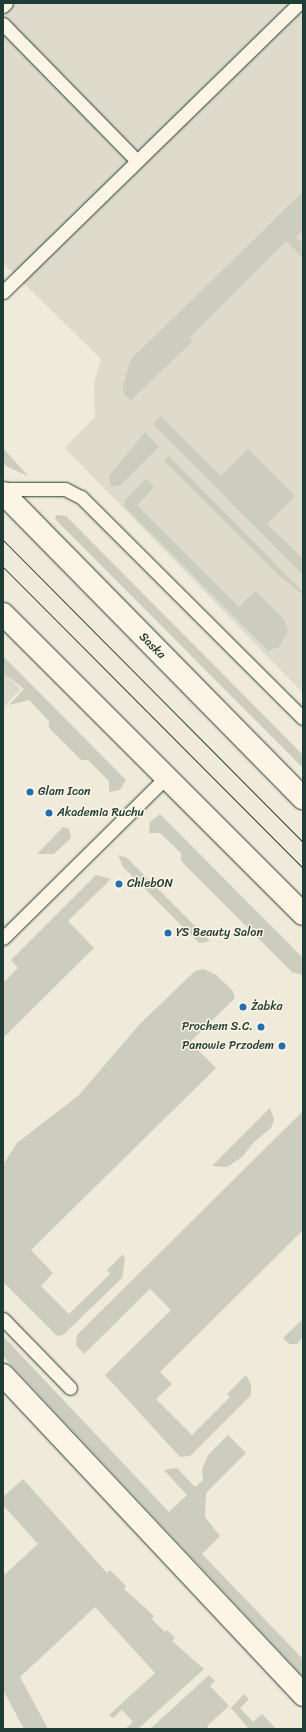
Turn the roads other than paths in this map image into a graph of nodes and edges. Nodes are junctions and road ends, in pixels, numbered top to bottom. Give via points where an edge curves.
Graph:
1 (6, 3) edge
2 (299, 3) edge
3 (3, 6) edge
4 (3, 24) edge
5 (136, 160) junction
6 (3, 292) edge
7 (3, 489) edge
8 (3, 493) edge
9 (3, 614) edge
10 (303, 718) edge
11 (166, 777) junction
12 (303, 798) edge
13 (303, 914) edge
14 (3, 938) edge
15 (3, 1318) edge
16 (3, 1375) edge
17 (70, 1388) dead end
18 (303, 1695) edge

1 - 3 lane
2 - 5 lane
4 - 5 lane
5 - 6 lane
7 - 10 lane via 60,489 82,497
8 - 12 street, Saska
9 - 11 street
11 - 13 street
11 - 14 lane
15 - 17 lane
16 - 18 street

